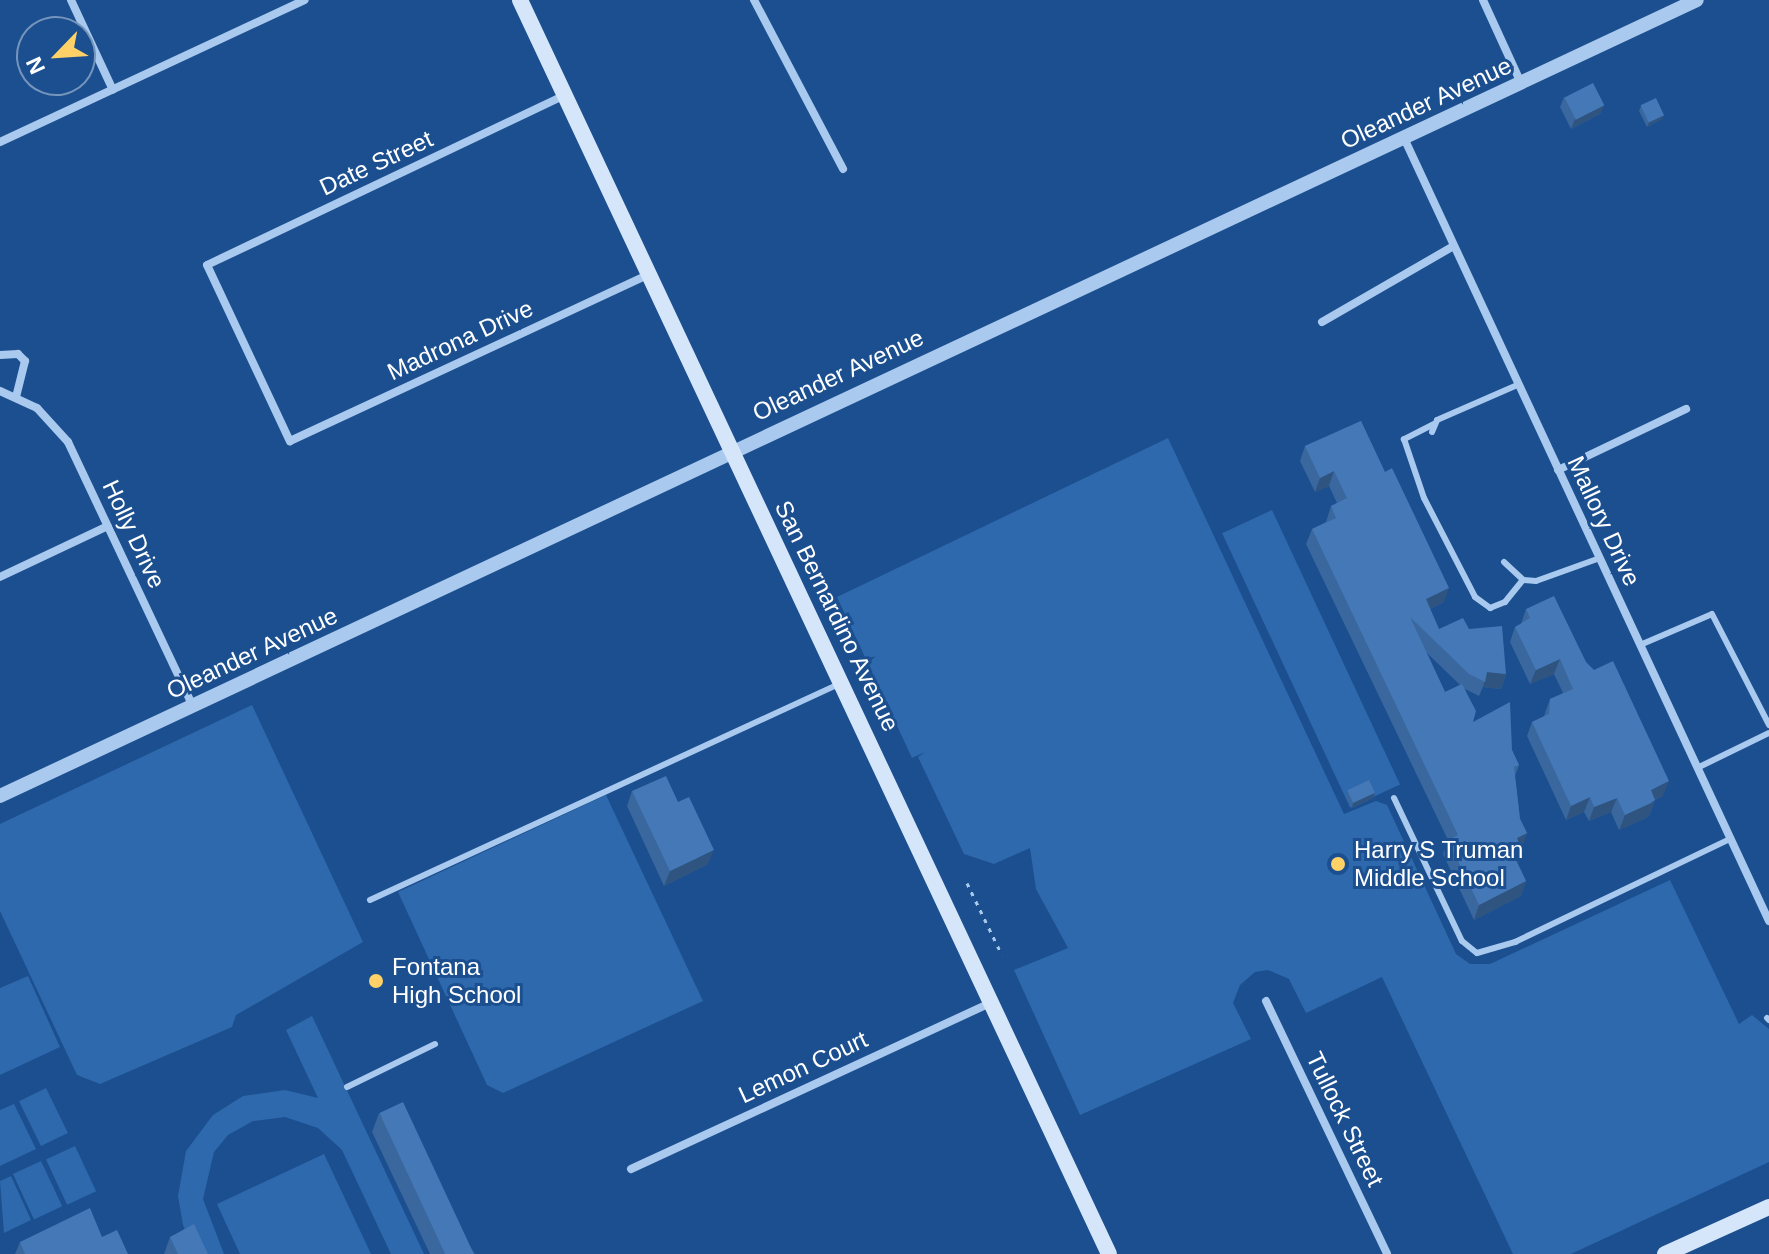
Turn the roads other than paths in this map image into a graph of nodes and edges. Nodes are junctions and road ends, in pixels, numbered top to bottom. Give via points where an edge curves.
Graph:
1 (71, 0) edge
2 (305, 0) edge
3 (520, 0) edge
4 (754, 0) edge
5 (1483, 0) edge
6 (1697, 0) edge
7 (289, 3) edge
8 (1522, 84) junction
9 (113, 90) junction
10 (563, 96) junction
11 (1404, 138) junction
12 (0, 142) edge
13 (843, 169) dead end
14 (1452, 247) junction
15 (648, 275) junction
16 (1322, 322) dead end
17 (0, 355) edge
18 (1517, 385) junction
19 (0, 391) edge
20 (16, 397) junction
21 (1686, 409) dead end
22 (290, 441) joint
23 (731, 450) junction
24 (1558, 470) junction
25 (108, 526) junction
26 (1600, 558) junction
27 (1504, 562) dead end
28 (0, 577) edge
29 (1523, 580) junction
30 (1640, 645) junction
31 (843, 682) junction
32 (193, 706) junction
33 (1769, 725) edge
34 (1769, 733) edge
35 (1697, 768) junction
36 (0, 796) edge
37 (1394, 798) dead end
38 (1730, 839) junction
39 (370, 900) dead end
40 (1769, 921) edge
41 (1266, 1001) dead end
42 (991, 1003) junction
43 (435, 1044) dead end
44 (347, 1087) dead end
45 (631, 1169) dead end
46 (1769, 1207) edge
47 (1672, 1253) edge
48 (1109, 1254) edge
49 (1387, 1254) edge

1 - 9 street
2 - 7 street
3 - 10 main road, San Bernardino Avenue
4 - 13 street
5 - 8 street
6 - 8 street, Oleander Avenue
7 - 9 street
8 - 11 street, Oleander Avenue
9 - 12 street
10 - 15 main road, San Bernardino Avenue
10 - 22 street, Date Street via 207,265
11 - 14 street, Mallory Drive
11 - 23 street, Oleander Avenue
14 - 16 street
14 - 18 street, Mallory Drive
15 - 22 street, Madrona Drive
15 - 23 main road, San Bernardino Avenue
17 - 20 street via 18,354 25,361
18 - 24 street, Mallory Drive
18 - 29 lane via 1404,439 1424,498 1475,597 1490,608
19 - 20 street, Holly Drive
20 - 25 street, Holly Drive via 54,423 68,442
21 - 24 street
23 - 31 main road, San Bernardino Avenue
23 - 32 street, Oleander Avenue
24 - 26 street, Mallory Drive
25 - 28 street
25 - 32 street, Holly Drive
26 - 29 lane via 1549,580
26 - 30 street, Mallory Drive
27 - 29 lane
30 - 33 lane via 1712,614
30 - 35 street, Mallory Drive
31 - 39 lane
31 - 42 main road, San Bernardino Avenue
32 - 36 street, Oleander Avenue
34 - 35 lane
35 - 38 street, Mallory Drive
37 - 38 lane via 1462,941 1477,953 1488,954
38 - 40 street, Mallory Drive
41 - 49 street, Tullock Street
42 - 45 street, Lemon Court
42 - 48 main road, San Bernardino Avenue
43 - 44 lane
46 - 47 main road

